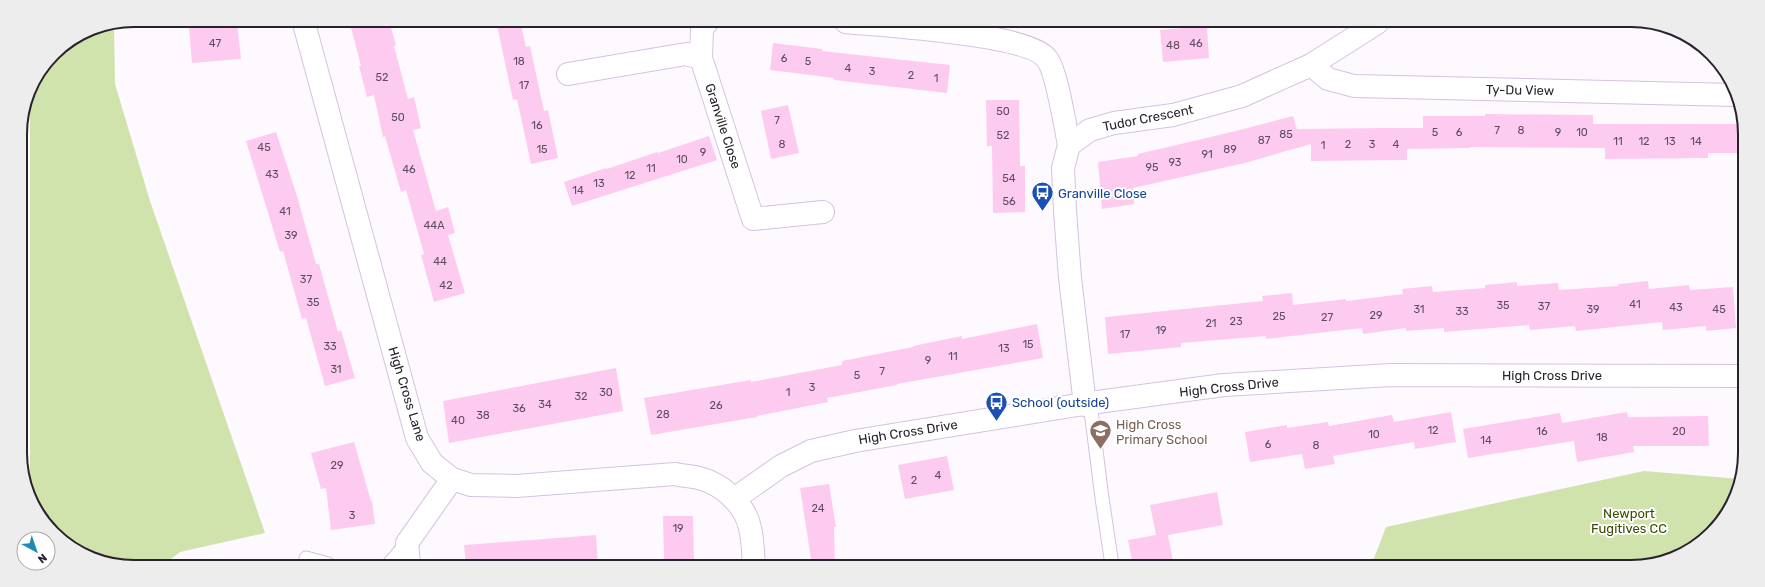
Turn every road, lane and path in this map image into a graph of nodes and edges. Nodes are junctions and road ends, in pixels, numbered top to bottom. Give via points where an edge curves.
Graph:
1 (305, 27) edge
2 (704, 27) edge
3 (896, 27) edge
4 (1371, 27) edge
5 (702, 58) junction
6 (1311, 65) junction
7 (568, 74) dead end
8 (1731, 95) edge
9 (1069, 145) junction
10 (823, 212) dead end
11 (1738, 376) edge
12 (1088, 404) junction
13 (452, 480) junction
14 (734, 499) junction
15 (408, 554) edge
16 (306, 558) dead end
17 (313, 560) edge
18 (397, 560) edge
19 (753, 560) edge
20 (1111, 560) edge

1 - 13 street, High Cross Lane via 417,438 432,463
2 - 5 street, Granville Close
3 - 9 street via 1003,40 1032,48 1047,59 1054,76
4 - 6 street, Tudor Crescent
5 - 7 street via 686,54
5 - 10 street, Granville Close via 753,219
6 - 8 street, Ty-Du View via 1328,79 1354,86
6 - 9 street, Tudor Crescent via 1242,96 1173,115 1114,123 1090,130
9 - 12 street via 1063,168 1065,211 1070,278
11 - 12 street, High Cross Drive via 1391,374 1224,385
12 - 14 street, High Cross Drive via 863,440 811,451 781,466
12 - 20 lane
13 - 14 street, High Cross Lane via 471,485 516,486 675,474 700,478 715,484
13 - 15 street
14 - 19 street, High Cross Lane via 744,512 750,527
15 - 18 lane
16 - 17 lane

